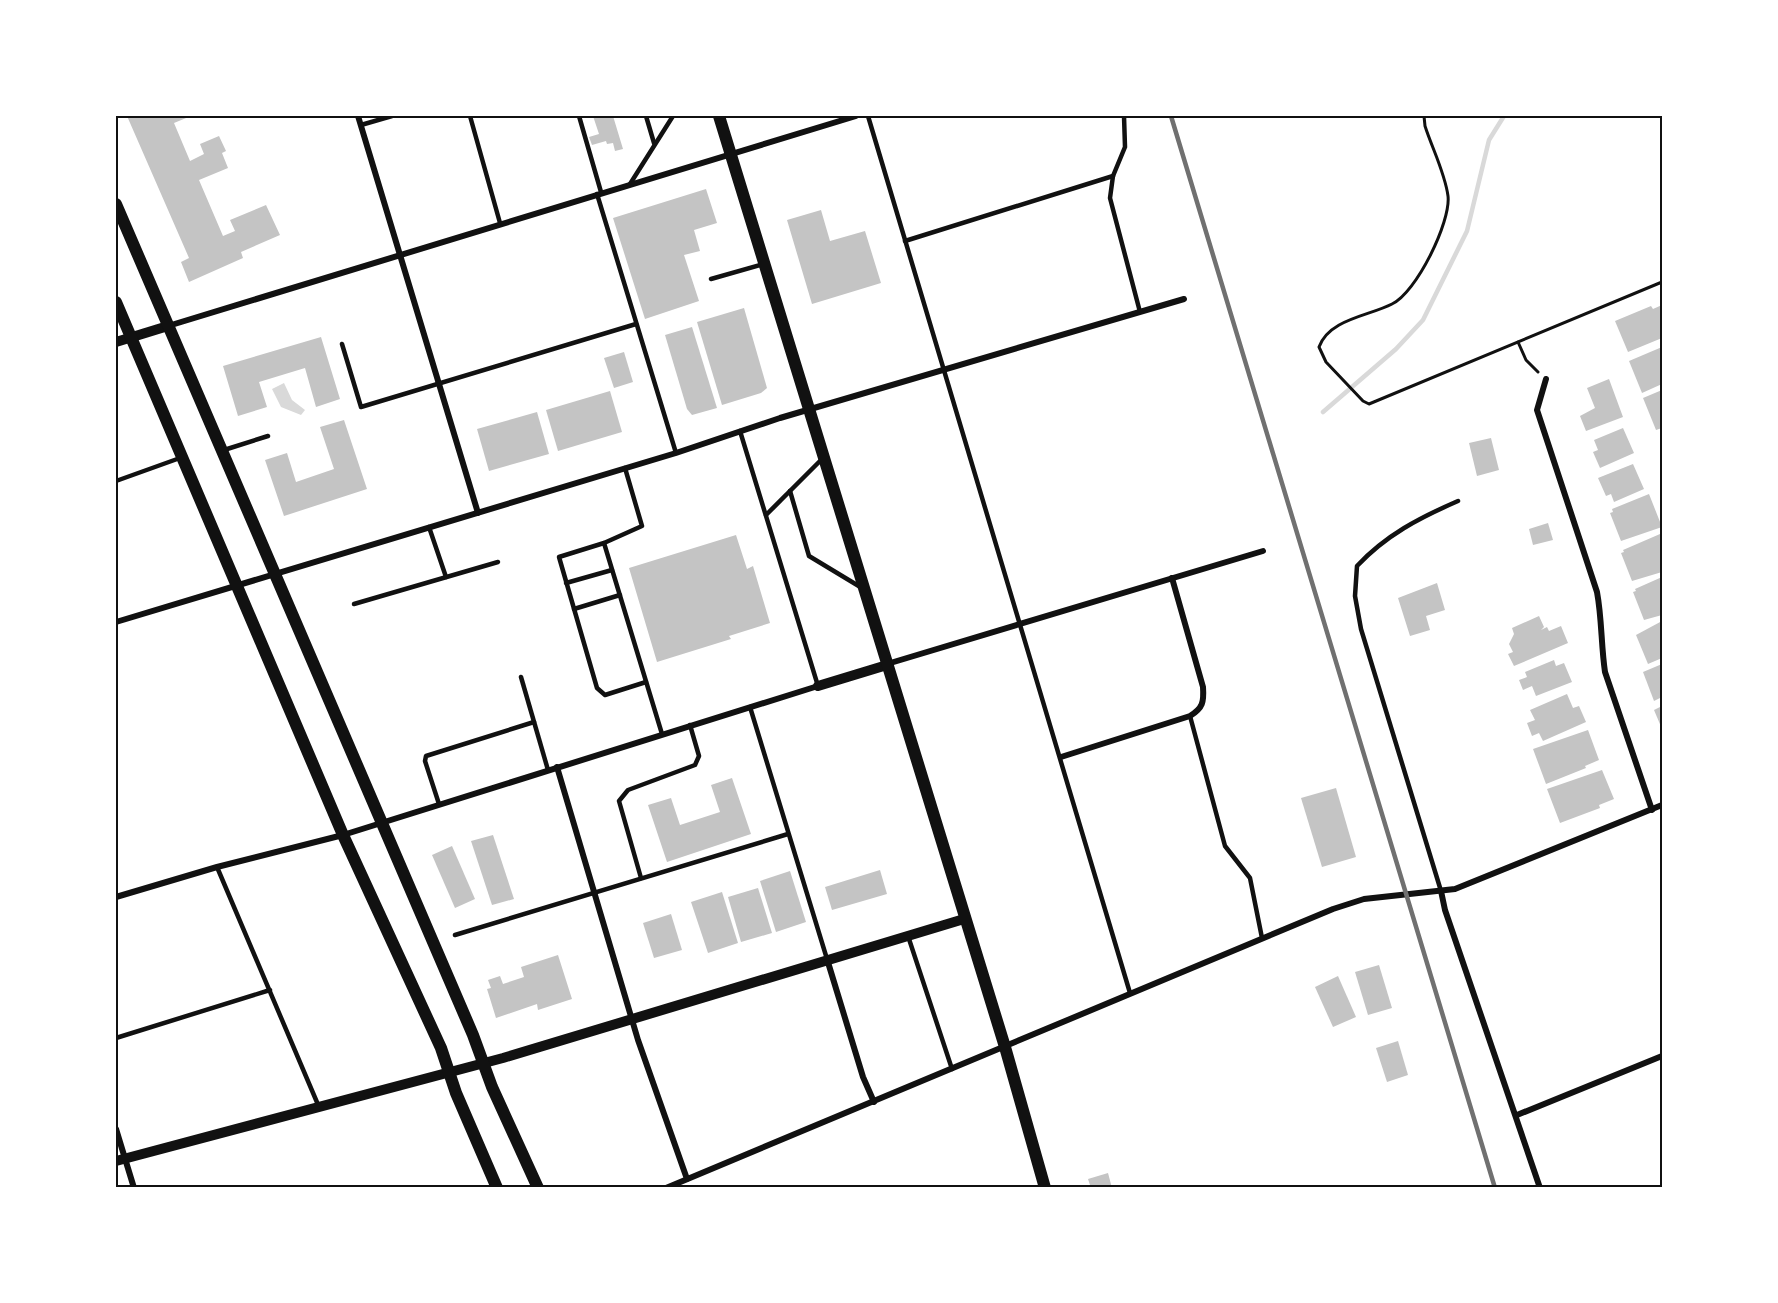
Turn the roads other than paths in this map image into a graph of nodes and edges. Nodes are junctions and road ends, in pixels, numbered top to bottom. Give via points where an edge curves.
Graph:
1 (358, 116) edge
2 (392, 116) edge
3 (470, 116) edge
4 (579, 116) edge
5 (646, 116) edge
6 (673, 116) edge
7 (719, 116) edge
8 (856, 116) edge
9 (868, 116) edge
10 (1124, 116) edge
11 (361, 125) junction
12 (654, 143) junction
13 (730, 153) junction
14 (1113, 176) junction
15 (630, 184) junction
16 (599, 193) junction
17 (116, 204) edge
18 (500, 223) junction
19 (905, 242) junction
20 (398, 254) junction
21 (764, 264) junction
22 (711, 279) dead end
23 (1184, 299) dead end
24 (116, 302) edge
25 (1140, 312) junction
26 (636, 324) junction
27 (168, 326) junction
28 (130, 338) junction
29 (116, 342) edge
30 (342, 344) dead end
31 (943, 369) junction
32 (1546, 379) road end
33 (437, 384) junction
34 (809, 411) junction
35 (740, 431) junction
36 (268, 436) dead end
37 (221, 451) junction
38 (676, 453) junction
39 (182, 457) junction
40 (823, 458) junction
41 (625, 468) junction
42 (116, 481) edge
43 (790, 491) junction
44 (1458, 501) dead end
45 (478, 513) junction
46 (766, 515) junction
47 (429, 527) junction
48 (604, 543) junction
49 (1263, 551) dead end
50 (498, 562) dead end
51 (612, 570) junction
52 (275, 575) junction
53 (446, 577) junction
54 (1172, 578) junction
55 (566, 584) junction
56 (238, 586) junction
57 (864, 590) junction
58 (620, 595) junction
59 (354, 604) dead end
60 (574, 609) junction
61 (116, 622) edge
62 (1022, 625) junction
63 (887, 664) junction
64 (521, 677) dead end
65 (646, 682) junction
66 (818, 686) junction
67 (750, 707) junction
68 (1190, 716) junction
69 (534, 722) junction
70 (690, 726) junction
71 (662, 734) junction
72 (1061, 757) junction
73 (557, 767) junction
74 (548, 770) junction
75 (439, 804) junction
76 (1662, 805) edge
77 (1652, 810) junction
78 (381, 822) junction
79 (788, 834) junction
80 (343, 835) junction
81 (218, 867) junction
82 (641, 878) junction
83 (1441, 891) junction
84 (594, 893) junction
85 (116, 897) edge
86 (964, 919) junction
87 (455, 935) dead end
88 (908, 936) junction
89 (1262, 938) junction
90 (826, 959) junction
91 (270, 990) junction
92 (1130, 993) junction
93 (631, 1019) junction
94 (116, 1038) edge
95 (1005, 1047) junction
96 (1662, 1056) edge
97 (483, 1063) junction
98 (952, 1069) junction
99 (449, 1072) junction
100 (874, 1102) junction
101 (319, 1107) junction
102 (1517, 1115) junction
103 (116, 1129) edge
104 (120, 1160) edge
105 (687, 1179) junction
106 (134, 1188) edge
107 (497, 1188) edge
108 (538, 1188) edge
109 (666, 1188) edge
110 (687, 1188) edge
111 (1045, 1188) edge
112 (1540, 1188) edge

1 - 11 street
2 - 11 lane
3 - 18 lane
4 - 16 lane
5 - 12 lane
6 - 12 lane
7 - 13 main road
8 - 13 street
9 - 19 lane
10 - 14 lane via 1125,147
11 - 20 street
12 - 15 lane
13 - 15 street
13 - 21 main road
14 - 19 lane
14 - 25 lane via 1110,198
15 - 16 street
16 - 18 street
16 - 26 lane
17 - 27 main road
18 - 20 street
19 - 31 lane
20 - 27 street
20 - 33 street
21 - 22 lane
21 - 34 main road
23 - 25 street
24 - 28 main road
25 - 31 street
26 - 33 lane
26 - 38 lane
27 - 28 street
27 - 37 main road
28 - 29 street
28 - 39 main road
30 - 33 lane via 361,407
31 - 34 street
31 - 62 lane
32 - 77 street via 1537,410 1597,592 1605,672
33 - 45 street
34 - 35 street
34 - 40 main road
35 - 38 street
35 - 46 lane
36 - 37 lane
37 - 52 main road
38 - 41 street
39 - 42 lane
39 - 56 main road
40 - 43 lane
40 - 57 main road
41 - 45 street
41 - 48 lane via 642,526
43 - 46 lane
43 - 57 lane via 809,556
44 - 83 lane via 1393,534 1357,566 1355,596 1361,629
45 - 47 street
46 - 66 lane
47 - 52 street
47 - 53 lane
48 - 51 lane
48 - 55 lane via 560,555
49 - 54 street
50 - 53 lane
51 - 55 lane
51 - 58 lane
52 - 56 street
52 - 78 main road
53 - 59 lane
54 - 62 street
54 - 68 street via 1203,687 1200,710
55 - 60 lane
56 - 61 street
56 - 80 main road
57 - 63 main road
58 - 60 lane
58 - 65 lane
60 - 65 lane via 599,692 605,695
62 - 63 street
62 - 72 lane
63 - 66 street
63 - 86 main road
64 - 69 lane
65 - 71 lane
66 - 67 street
67 - 70 street
67 - 79 lane
68 - 72 street
68 - 89 lane via 1225,846 1250,878
69 - 74 lane
69 - 75 lane via 426,756
70 - 71 street
70 - 82 lane via 699,756 694,765 628,790 619,801
71 - 73 street
72 - 92 lane
73 - 74 street
73 - 84 street
74 - 75 street
75 - 78 street
76 - 77 street
77 - 83 street via 1473,883
78 - 80 street
78 - 97 main road
79 - 82 lane
79 - 90 lane
80 - 81 street
80 - 99 main road
81 - 85 street
81 - 91 lane
82 - 84 lane
83 - 89 street via 1364,899
83 - 102 street
84 - 87 lane
84 - 93 street
86 - 88 street
86 - 95 main road
88 - 90 street
88 - 98 lane
89 - 92 street
90 - 93 street
90 - 100 street
91 - 94 lane
91 - 101 lane
92 - 95 street
93 - 97 street
93 - 105 street
95 - 98 street
95 - 111 main road
96 - 102 street
97 - 99 street
97 - 108 main road
98 - 100 street
99 - 101 street
99 - 107 main road
100 - 105 street
101 - 104 street
102 - 112 street
103 - 104 street
104 - 106 street
105 - 109 street
105 - 110 lane

